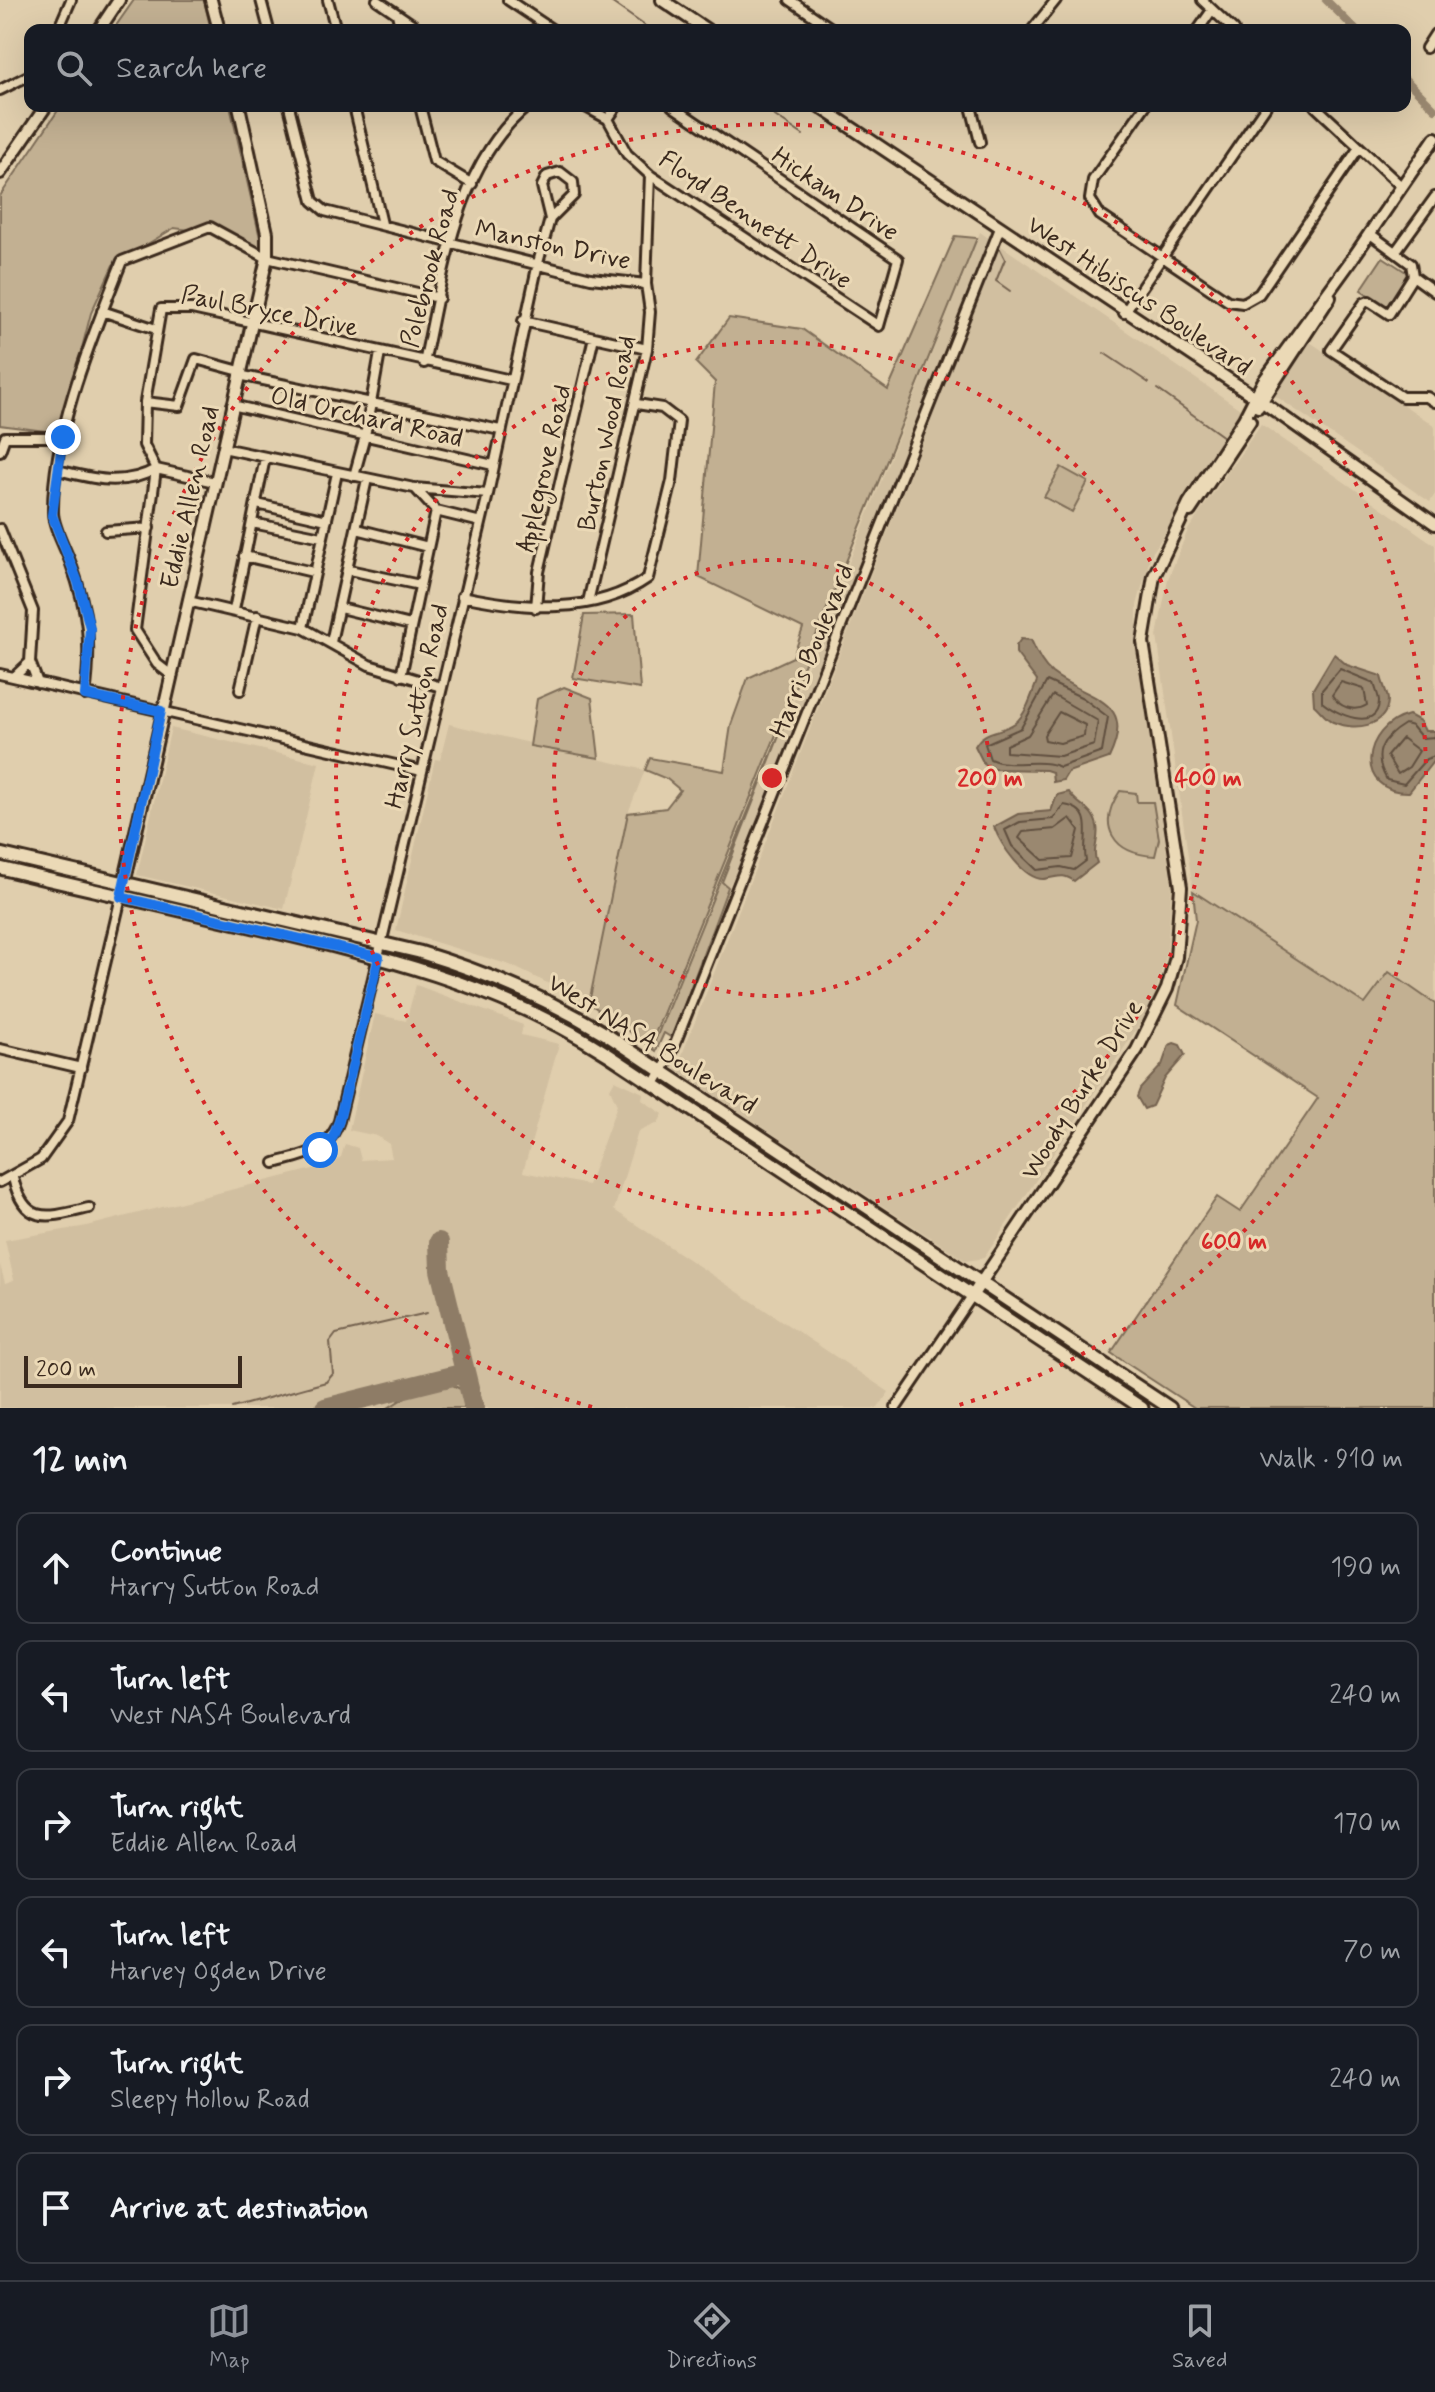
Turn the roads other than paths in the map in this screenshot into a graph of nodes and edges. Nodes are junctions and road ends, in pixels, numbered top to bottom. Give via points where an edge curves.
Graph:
1 (71, 0) edge
2 (119, 0) edge
3 (211, 0) edge
4 (261, 0) edge
5 (328, 0) edge
6 (377, 0) edge
7 (508, 0) edge
8 (662, 0) edge
9 (790, 0) edge
10 (1056, 0) edge
11 (1202, 0) edge
12 (1212, 10) junction
13 (396, 13) junction
14 (61, 24) edge
15 (103, 24) edge
16 (217, 24) edge
17 (267, 24) edge
18 (334, 24) edge
19 (399, 24) edge
20 (412, 24) edge
21 (544, 24) edge
22 (698, 24) edge
23 (825, 24) edge
24 (1037, 24) edge
25 (1202, 24) edge
26 (1227, 24) edge
27 (1435, 34) edge
28 (1426, 48) dead end
29 (24, 78) edge
30 (0, 90) edge
31 (42, 112) edge
32 (240, 112) edge
33 (291, 112) edge
34 (355, 112) edge
35 (422, 112) edge
36 (520, 112) edge
37 (595, 112) edge
38 (613, 112) edge
39 (681, 112) edge
40 (828, 112) edge
41 (972, 112) edge
42 (1141, 112) edge
43 (1262, 112) edge
44 (1321, 112) edge
45 (608, 119) junction
46 (1435, 138) edge
47 (980, 142) dead end
48 (1358, 149) junction
49 (0, 173) edge
50 (650, 175) junction
51 (472, 184) junction
52 (1401, 186) junction
53 (1435, 197) edge
54 (550, 219) junction
55 (382, 224) junction
56 (1000, 228) junction
57 (1369, 233) junction
58 (451, 242) junction
59 (1396, 251) junction
60 (1161, 257) junction
61 (267, 258) junction
62 (538, 263) junction
63 (1413, 276) junction
64 (646, 284) junction
65 (1435, 292) edge
66 (439, 298) junction
67 (102, 311) junction
68 (1124, 313) junction
69 (250, 321) junction
70 (523, 321) junction
71 (879, 326) joint
72 (156, 329) junction
73 (594, 337) junction
74 (647, 349) junction
75 (380, 353) junction
76 (424, 363) junction
77 (240, 373) junction
78 (511, 380) junction
79 (1258, 399) junction
80 (145, 402) junction
81 (1435, 402) edge
82 (371, 404) junction
83 (637, 404) junction
84 (232, 405) junction
85 (500, 430) junction
86 (365, 436) junction
87 (63, 437) junction
88 (223, 448) junction
89 (0, 451) edge
90 (265, 458) junction
91 (493, 465) junction
92 (156, 469) junction
93 (58, 470) junction
94 (337, 473) junction
95 (354, 476) junction
96 (367, 479) junction
97 (215, 482) junction
98 (414, 488) junction
99 (488, 494) junction
100 (257, 504) junction
101 (436, 511) junction
102 (327, 520) junction
103 (481, 522) junction
104 (252, 523) junction
105 (1435, 524) edge
106 (149, 528) junction
107 (0, 529) edge
108 (357, 529) junction
109 (106, 531) dead end
110 (322, 537) junction
111 (428, 547) junction
112 (244, 556) junction
113 (349, 570) junction
114 (313, 572) junction
115 (420, 585) junction
116 (462, 596) junction
117 (188, 601) junction
118 (588, 602) junction
119 (340, 608) junction
120 (536, 608) junction
121 (234, 610) junction
122 (257, 616) junction
123 (410, 625) junction
124 (303, 628) junction
125 (331, 642) junction
126 (30, 662) junction
127 (0, 674) edge
128 (170, 674) junction
129 (401, 676) junction
130 (14, 677) junction
131 (38, 683) junction
132 (441, 687) junction
133 (240, 690) dead end
134 (85, 695) junction
135 (161, 711) junction
136 (422, 771) junction
137 (0, 854) edge
138 (0, 868) edge
139 (123, 882) junction
140 (121, 897) junction
141 (381, 943) junction
142 (379, 957) junction
143 (0, 1049) edge
144 (81, 1068) junction
145 (662, 1071) junction
146 (654, 1084) junction
147 (761, 1137) junction
148 (752, 1150) junction
149 (275, 1163) dead end
150 (13, 1178) junction
151 (0, 1182) edge
152 (89, 1208) dead end
153 (981, 1283) junction
154 (972, 1296) junction
155 (896, 1408) edge
156 (1142, 1408) edge
157 (1170, 1408) edge

1 - 14 street
2 - 15 street
3 - 16 street
4 - 17 street
5 - 18 street
6 - 13 street
7 - 21 street
8 - 22 street
9 - 23 street
10 - 24 street
11 - 12 street
12 - 25 street
12 - 26 street
13 - 19 street
13 - 20 street
27 - 28 street
29 - 30 street
31 - 49 street
32 - 61 street, Eddie Allen Road via 267,233
33 - 55 street, Manston Drive via 313,201 325,211
34 - 55 street
35 - 51 street via 434,161
36 - 51 street, Polebrook Road via 507,122
37 - 45 street
38 - 45 street
39 - 71 street, Hickam Drive via 898,259
40 - 56 street, West Hibiscus Boulevard
41 - 47 street
42 - 60 street via 1093,180 1090,199 1100,215
43 - 60 street
44 - 48 street
45 - 50 street, Floyd Bennett Drive via 627,154
46 - 52 street, Woody Burke Drive
48 - 52 street
48 - 60 street via 1259,294 1243,303 1228,301
50 - 64 street, Burton Wood Road
50 - 71 street, Floyd Bennett Drive
51 - 58 street, Polebrook Road
52 - 57 street, Woody Burke Drive
53 - 59 street
54 - 54 street, Harry Sutton Road via 574,195 573,182 560,172 547,176 542,186
54 - 62 street, Harry Sutton Road
55 - 58 street, Manston Drive
56 - 68 street, West Hibiscus Boulevard
56 - 145 street, Harris Boulevard
57 - 59 street
57 - 79 street, Woody Burke Drive
58 - 62 street, Manston Drive
58 - 66 street, Polebrook Road
59 - 63 street via 1411,264
60 - 68 street
61 - 66 street
61 - 67 street via 210,227 122,261
61 - 69 street, Eddie Allen Road
62 - 64 street, Manston Drive via 591,278
62 - 70 street, Harry Sutton Road
63 - 65 street
63 - 81 street via 1389,314 1364,303 1331,350 1402,397
64 - 74 street, Burton Wood Road
66 - 76 street, Polebrook Road
67 - 72 street
67 - 87 street
68 - 79 street, West Hibiscus Boulevard
69 - 72 street, Paul Bryce Drive via 192,309 161,309
69 - 75 street, Paul Bryce Drive
69 - 77 street, Eddie Allen Road
70 - 73 street
70 - 78 street, Harry Sutton Road
72 - 80 street, Paul Bryce Drive
73 - 74 street
73 - 120 street, Applegrove Road via 539,572
74 - 83 street, Burton Wood Road
75 - 76 street, Paul Bryce Drive
75 - 82 street
76 - 78 street, Paul Bryce Drive
77 - 80 street via 196,359 179,406
77 - 82 street
77 - 84 street, Eddie Allen Road
78 - 85 street, Harry Sutton Road
79 - 105 street, West Hibiscus Boulevard
79 - 153 street, Woody Burke Drive via 1193,509 1184,515 1154,576 1143,642 1181,887 1176,957 1155,1019 1137,1050
80 - 92 street, Paul Bryce Drive via 144,445
82 - 85 street
82 - 86 street
83 - 118 street, Burton Wood Road
83 - 118 street via 662,408 679,421 672,481 655,550 648,578 627,593
84 - 86 street, Old Orchard Road
84 - 88 street, Eddie Allen Road
85 - 91 street, Harry Sutton Road
86 - 91 street, Old Orchard Road
86 - 95 street
87 - 89 street via 5,437
87 - 93 street
88 - 90 street
88 - 97 street, Eddie Allen Road
90 - 94 street
90 - 100 street
91 - 99 street, Harry Sutton Road
92 - 93 street via 143,477 100,481
92 - 97 street
92 - 106 street, Paul Bryce Drive
93 - 134 street via 52,515 90,628
94 - 95 street
94 - 102 street
95 - 96 street
96 - 98 street
96 - 108 street
97 - 117 street, Eddie Allen Road
98 - 99 street
98 - 101 street
99 - 103 street, Harry Sutton Road
100 - 102 street
100 - 104 street
101 - 103 street
101 - 111 street
102 - 110 street
103 - 116 street, Harry Sutton Road
104 - 110 street
104 - 112 street
106 - 109 street
106 - 128 street, Paul Bryce Drive via 135,630
107 - 126 street via 33,611
108 - 111 street
108 - 113 street
110 - 114 street
111 - 115 street
112 - 114 street
112 - 121 street
113 - 115 street
113 - 119 street
114 - 124 street
115 - 123 street
116 - 120 street
116 - 132 street, Harry Sutton Road
117 - 121 street
117 - 128 street, Eddie Allen Road
118 - 120 street
119 - 123 street
119 - 125 street
121 - 122 street
122 - 124 street
122 - 133 street
123 - 129 street
124 - 125 street
125 - 129 street via 369,665
126 - 130 street
126 - 131 street
127 - 130 street
128 - 135 street, Eddie Allen Road
129 - 132 street
130 - 131 street
131 - 134 street
132 - 136 street, Harry Sutton Road
134 - 135 street
135 - 136 street
135 - 139 street, Eddie Allen Road
136 - 141 street, Harry Sutton Road
137 - 139 main road, West NASA Boulevard
138 - 140 main road, West NASA Boulevard
139 - 140 street, Eddie Allen Road
139 - 141 main road, West NASA Boulevard
140 - 142 main road, West NASA Boulevard
140 - 144 street
141 - 142 street, Harry Sutton Road
141 - 145 main road, West NASA Boulevard via 450,961 534,994
142 - 146 main road, West NASA Boulevard via 524,1007
142 - 149 street, Harry Sutton Road via 333,1137 320,1150
143 - 144 street
144 - 150 street via 59,1137 41,1159
145 - 146 street, Harris Boulevard
145 - 147 main road, West NASA Boulevard
146 - 148 main road, West NASA Boulevard
147 - 148 main road
147 - 153 main road, West NASA Boulevard
148 - 154 main road, West NASA Boulevard
150 - 151 street
150 - 152 street via 18,1200 31,1213
153 - 154 street, Woody Burke Drive
153 - 157 main road, West NASA Boulevard
154 - 155 street
154 - 156 main road, West NASA Boulevard

